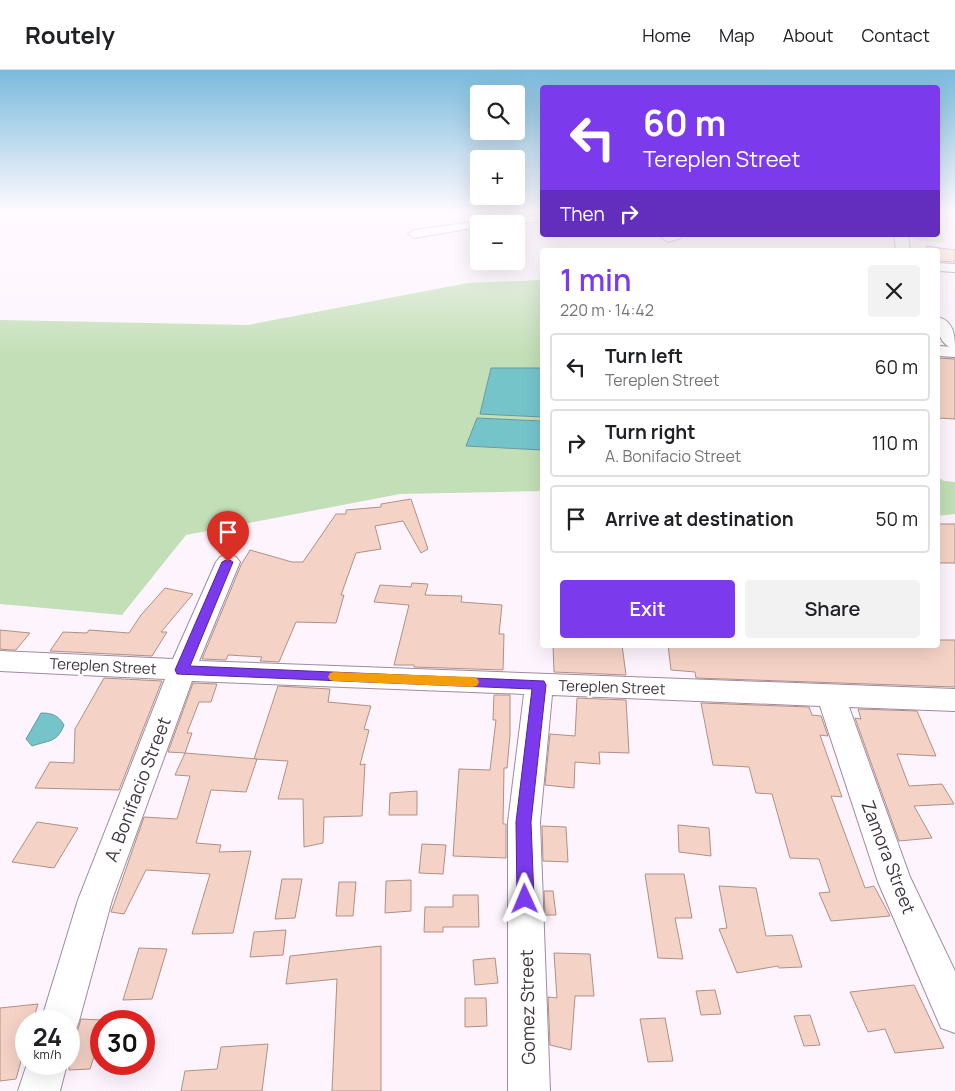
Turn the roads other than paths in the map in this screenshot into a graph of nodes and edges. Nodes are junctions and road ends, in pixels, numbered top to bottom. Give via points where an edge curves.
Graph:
1 (940, 267) edge
2 (955, 268) edge
3 (945, 327) edge
4 (955, 344) edge
5 (940, 351) edge
6 (955, 352) edge
7 (228, 562) dead end
8 (0, 661) edge
9 (182, 670) junction
10 (539, 685) junction
11 (831, 696) junction
12 (955, 700) edge
13 (63, 1010) edge
14 (955, 1014) edge
15 (44, 1075) edge
16 (39, 1091) edge
17 (529, 1091) edge

1 - 2 street
3 - 4 main road
5 - 6 street
7 - 9 street, A. Bonifacio Street
8 - 9 street, Tereplen Street
9 - 10 street, Tereplen Street
9 - 13 street, A. Bonifacio Street via 95,900
10 - 11 street, Tereplen Street
10 - 17 street, Gomez Street via 524,822
11 - 12 street, Tereplen Street
11 - 14 street, Zamora Street via 896,882
15 - 16 street

